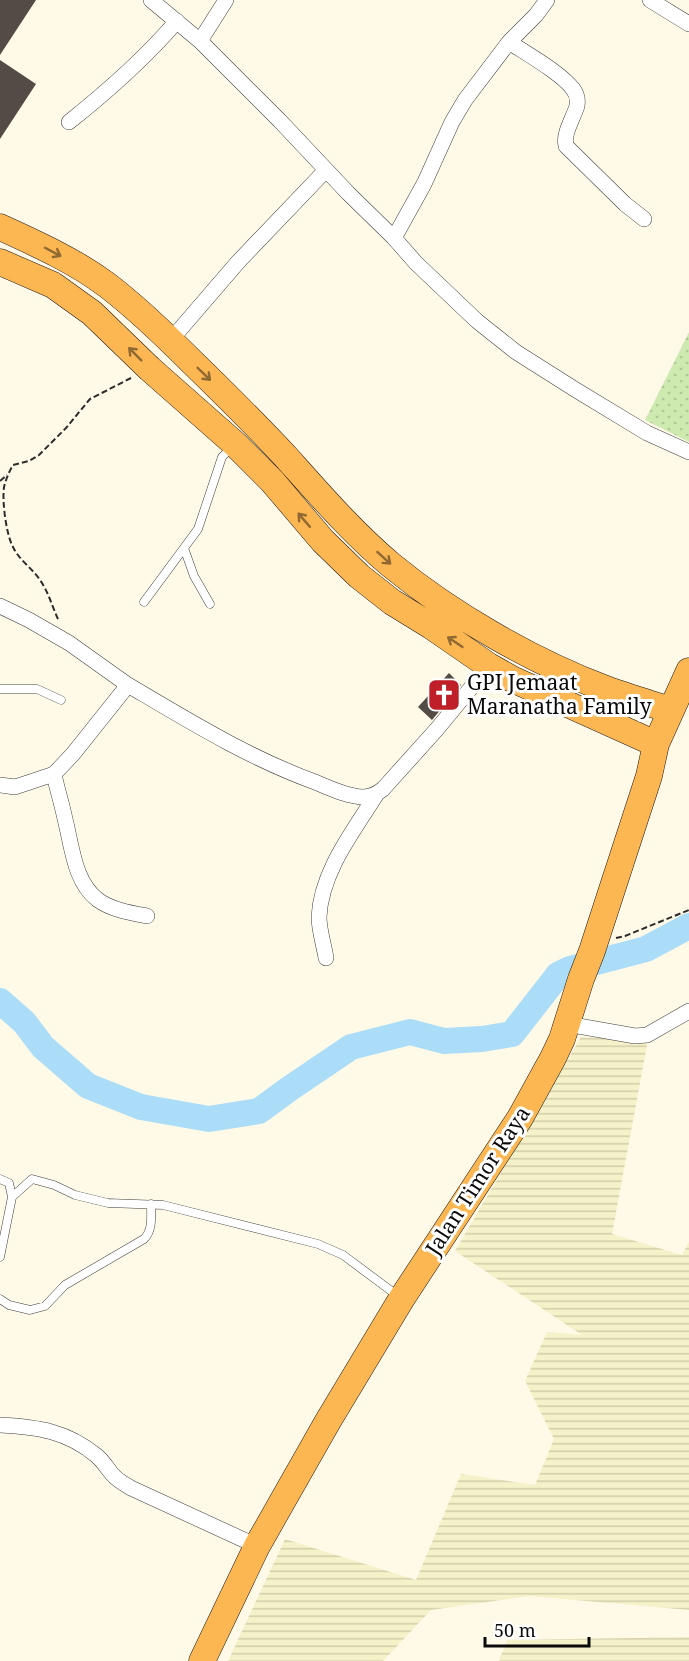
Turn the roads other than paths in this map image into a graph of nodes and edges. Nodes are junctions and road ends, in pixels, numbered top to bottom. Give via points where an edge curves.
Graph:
1 (151, 0) edge
2 (226, 0) edge
3 (547, 0) edge
4 (650, 0) edge
5 (177, 21) junction
6 (689, 24) edge
7 (200, 41) junction
8 (509, 42) junction
9 (69, 122) dead end
10 (326, 170) junction
11 (644, 219) dead end
12 (0, 227) edge
13 (394, 238) junction
14 (0, 262) edge
15 (170, 341) junction
16 (235, 444) junction
17 (689, 452) edge
18 (350, 526) junction
19 (329, 547) junction
20 (184, 548) junction
21 (144, 602) dead end
22 (210, 604) dead end
23 (0, 606) edge
24 (489, 666) junction
25 (689, 671) edge
26 (128, 685) junction
27 (0, 689) edge
28 (61, 700) dead end
29 (671, 710) junction
30 (656, 744) junction
31 (54, 774) junction
32 (0, 785) edge
33 (375, 795) junction
34 (147, 916) dead end
35 (326, 958) dead end
36 (689, 1011) edge
37 (567, 1024) junction
38 (0, 1179) edge
39 (12, 1197) junction
40 (151, 1204) junction
41 (0, 1257) edge
42 (402, 1298) junction
43 (0, 1299) edge
44 (0, 1425) edge
45 (257, 1546) junction
46 (202, 1661) edge

1 - 5 street
2 - 7 street
3 - 8 street
4 - 6 street
5 - 7 street
5 - 9 street via 136,65
7 - 10 street
8 - 11 street via 573,89 578,103 564,140 566,146
8 - 13 street via 452,122
10 - 13 street
10 - 15 street via 238,262
12 -> 15 highway via 84,270
13 - 17 street via 477,321 516,352 647,433
16 -> 14 highway via 72,297
15 -> 18 highway via 246,414
19 -> 16 highway
16 - 20 lane via 222,457 198,529
18 - 19 highway
18 -> 29 highway via 408,578 486,630 579,678
24 -> 19 highway via 393,602
20 - 21 lane
20 - 22 lane
23 - 26 street via 69,642
24 - 30 highway
24 - 33 street
25 - 29 highway, Jalan Timor Raya
26 - 31 street
26 - 33 street via 231,745 285,771 346,794
27 - 28 lane via 37,689
29 - 30 highway, Jalan Timor Raya
30 - 37 highway, Jalan Timor Raya via 649,776
31 - 32 street via 15,787
31 - 34 street via 75,862 89,891 113,908
33 - 35 street via 337,858 323,890 319,918
36 - 37 street via 647,1035
37 - 42 highway, Jalan Timor Raya via 520,1118
38 - 39 lane via 9,1183
39 - 40 lane via 32,1179 75,1196 108,1203
39 - 41 lane
40 - 42 lane via 318,1244 343,1255
40 - 43 lane via 152,1224 144,1239 65,1285 45,1306 30,1310
42 - 45 highway, Jalan Timor Raya
44 - 45 street via 65,1435 99,1457 113,1476 130,1488
45 - 46 highway, Jalan Timor Raya

